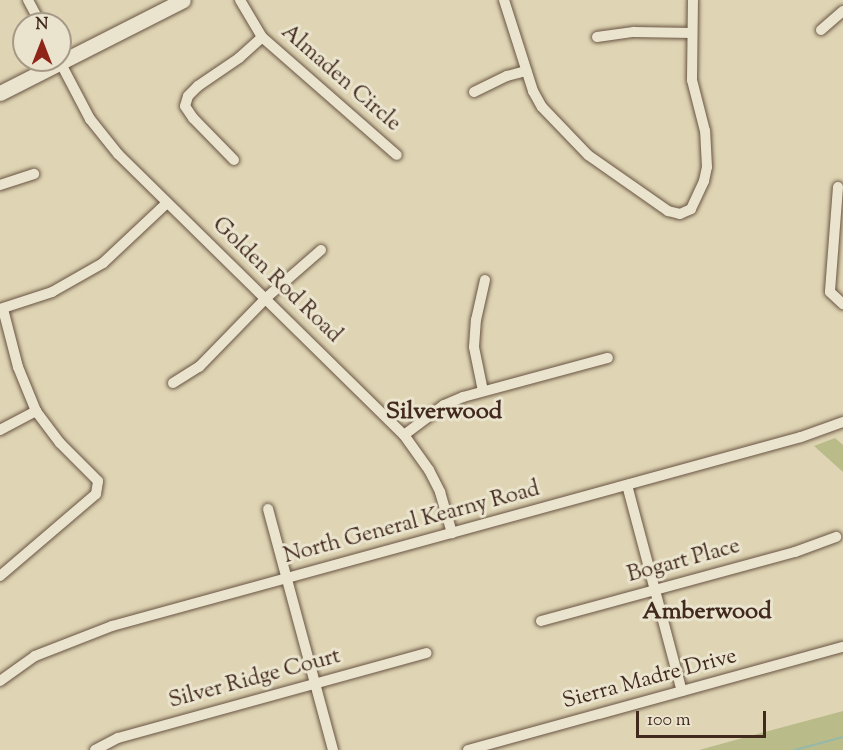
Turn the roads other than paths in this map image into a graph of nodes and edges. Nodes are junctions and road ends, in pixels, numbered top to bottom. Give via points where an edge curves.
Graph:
1 (183, 0) edge
2 (240, 0) edge
3 (504, 0) edge
4 (693, 0) edge
5 (843, 11) edge
6 (821, 30) dead end
7 (692, 33) junction
8 (262, 37) junction
9 (597, 37) dead end
10 (72, 56) edge
11 (526, 71) junction
12 (41, 72) edge
13 (65, 72) edge
14 (474, 92) dead end
15 (0, 93) edge
16 (398, 155) dead end
17 (234, 160) dead end
18 (34, 174) dead end
19 (0, 185) edge
20 (838, 187) dead end
21 (167, 203) junction
22 (321, 250) dead end
23 (485, 280) dead end
24 (266, 298) junction
25 (843, 304) edge
26 (1, 309) edge
27 (608, 358) dead end
28 (173, 383) dead end
29 (483, 391) junction
30 (36, 411) junction
31 (843, 422) edge
32 (0, 430) edge
33 (404, 435) junction
34 (627, 485) junction
35 (268, 509) dead end
36 (452, 533) junction
37 (836, 537) dead end
38 (0, 576) edge
39 (287, 579) junction
40 (655, 590) junction
41 (541, 621) dead end
42 (843, 647) edge
43 (426, 653) dead end
44 (0, 681) edge
45 (315, 684) junction
46 (682, 691) junction
47 (95, 750) edge
48 (333, 750) edge
49 (468, 750) edge

1 - 10 street
2 - 8 street, Almaden Circle
3 - 11 street
4 - 7 street
5 - 6 street
7 - 9 street via 634,32
7 - 11 street via 692,80 705,131 707,166 691,208 680,214 668,211 566,134 542,107
8 - 16 street, Almaden Circle
8 - 17 street via 198,86 185,106
11 - 14 street via 507,75
12 - 15 street
13 - 21 street, Golden Rod Road via 104,137
18 - 19 street
20 - 25 street via 830,292
21 - 24 street, Golden Rod Road
21 - 26 street via 103,263 52,292
22 - 24 street
23 - 29 street via 474,347
24 - 28 street via 199,367
24 - 33 street, Golden Rod Road
26 - 30 street
27 - 29 street
29 - 33 street via 444,405
30 - 32 street
30 - 38 street via 60,443 98,481 96,494
31 - 34 street, North General Kearny Road via 801,438
33 - 36 street, Golden Rod Road via 440,492
34 - 36 street, North General Kearny Road
34 - 40 street
35 - 39 street
36 - 39 street, North General Kearny Road
37 - 40 street, Bogart Place
39 - 44 street, North General Kearny Road via 72,640 35,657
39 - 45 street
40 - 41 street, Bogart Place
40 - 46 street
42 - 46 street, Sierra Madre Drive
43 - 45 street, Silver Ridge Court
45 - 47 street, Silver Ridge Court via 118,738
45 - 48 street
46 - 49 street, Sierra Madre Drive

